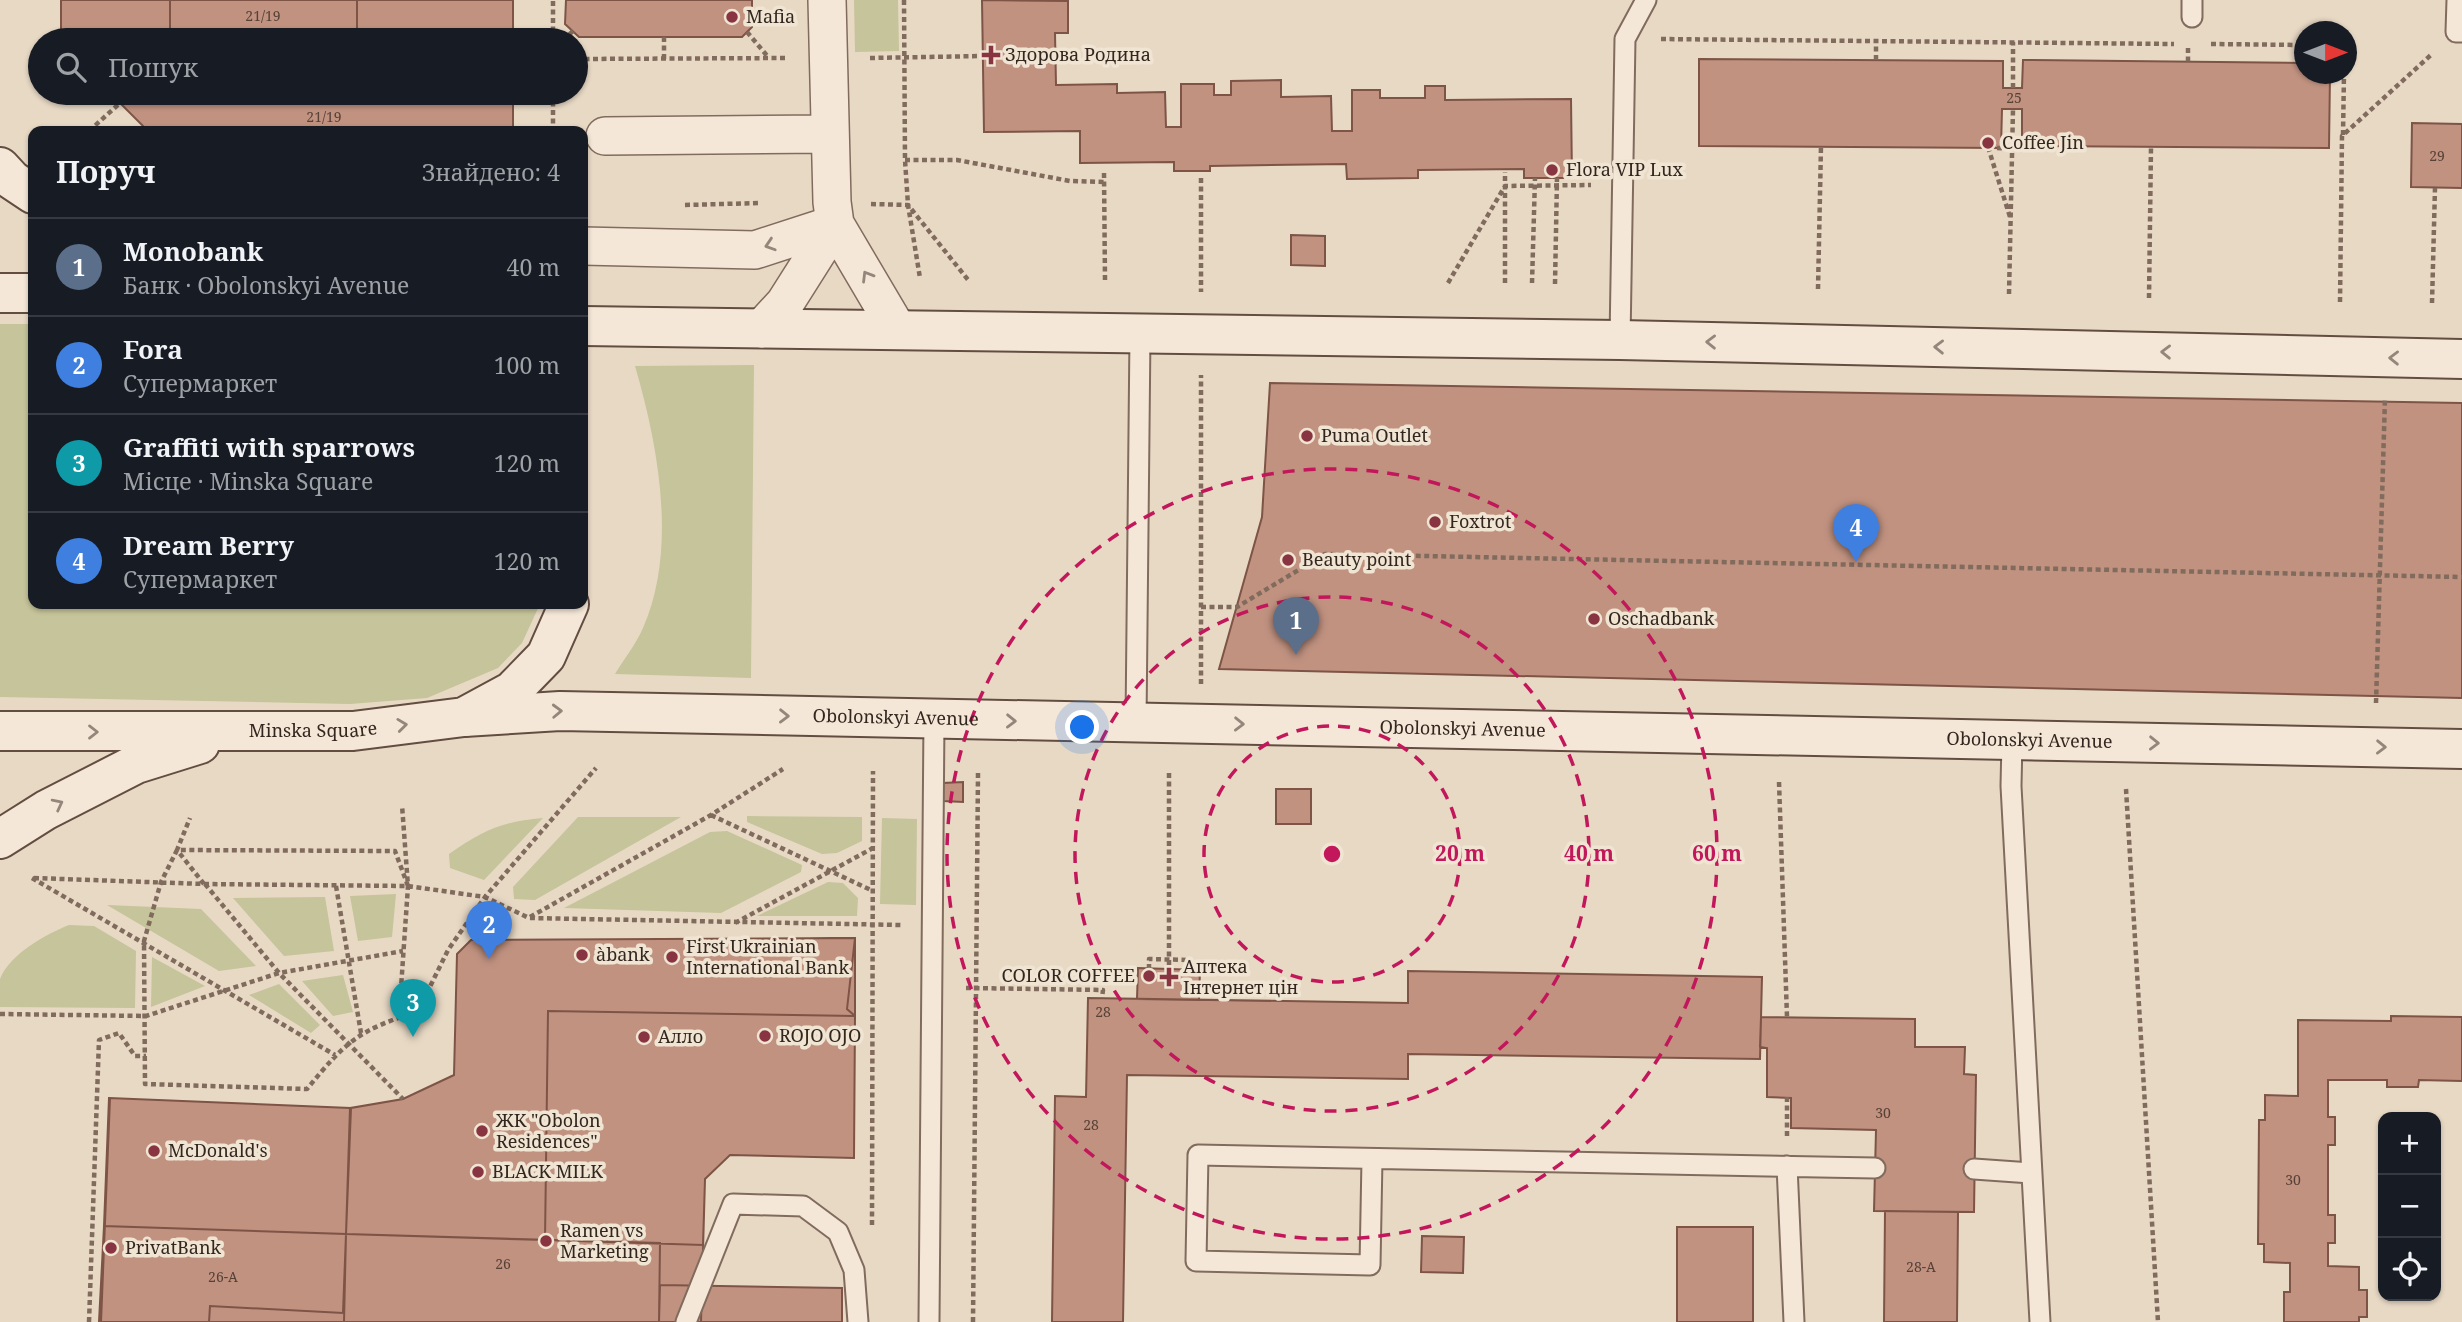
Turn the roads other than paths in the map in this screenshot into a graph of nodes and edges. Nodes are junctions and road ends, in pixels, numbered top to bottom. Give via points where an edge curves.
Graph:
1 (827, 0) edge
2 (1646, 0) edge
3 (2457, 0) edge
4 (2459, 32) edge
5 (830, 134) junction
6 (605, 136) dead end
7 (0, 167) edge
8 (28, 191) edge
9 (833, 213) junction
10 (588, 246) edge
11 (0, 293) edge
12 (28, 293) edge
13 (588, 326) edge
14 (761, 329) junction
15 (897, 329) junction
16 (1140, 334) junction
17 (1620, 340) junction
18 (2462, 359) edge
19 (567, 609) edge
20 (464, 717) junction
21 (934, 719) junction
22 (1136, 723) junction
23 (0, 731) edge
24 (236, 733) junction
25 (2012, 741) junction
26 (2462, 749) edge
27 (0, 839) edge
28 (1372, 1159) junction
29 (1787, 1166) junction
30 (1875, 1168) dead end
31 (1974, 1168) dead end
32 (2031, 1173) junction
33 (686, 1322) edge
34 (858, 1322) edge
35 (929, 1322) edge
36 (1794, 1322) edge
37 (2040, 1322) edge

1 - 5 street
2 - 17 lane via 1625,39
3 - 4 lane
5 - 6 street
5 - 9 street
7 - 8 main road
9 -> 10 street via 755,250
9 - 14 street via 785,303
15 -> 9 street
11 - 12 main road
13 - 14 main road
14 - 15 main road
15 - 16 main road
16 - 17 main road
16 - 22 lane
18 -> 17 main road
19 - 20 main road, Minska Square via 546,656 512,691
20 -> 21 main road, Obolonskyi Avenue via 560,711
24 -> 20 main road, Minska Square via 353,731
21 -> 22 main road, Obolonskyi Avenue
21 - 35 lane
22 -> 25 main road, Obolonskyi Avenue
23 -> 24 main road, Minska Square
27 -> 24 main road via 136,764
25 -> 26 main road, Obolonskyi Avenue
25 - 32 lane
28 - 28 lane via 1370,1265 1196,1261 1198,1155
28 - 29 lane
29 - 30 lane
29 - 36 lane
31 - 32 lane
32 - 37 lane
33 - 34 lane via 733,1204 803,1206 838,1232 854,1270

